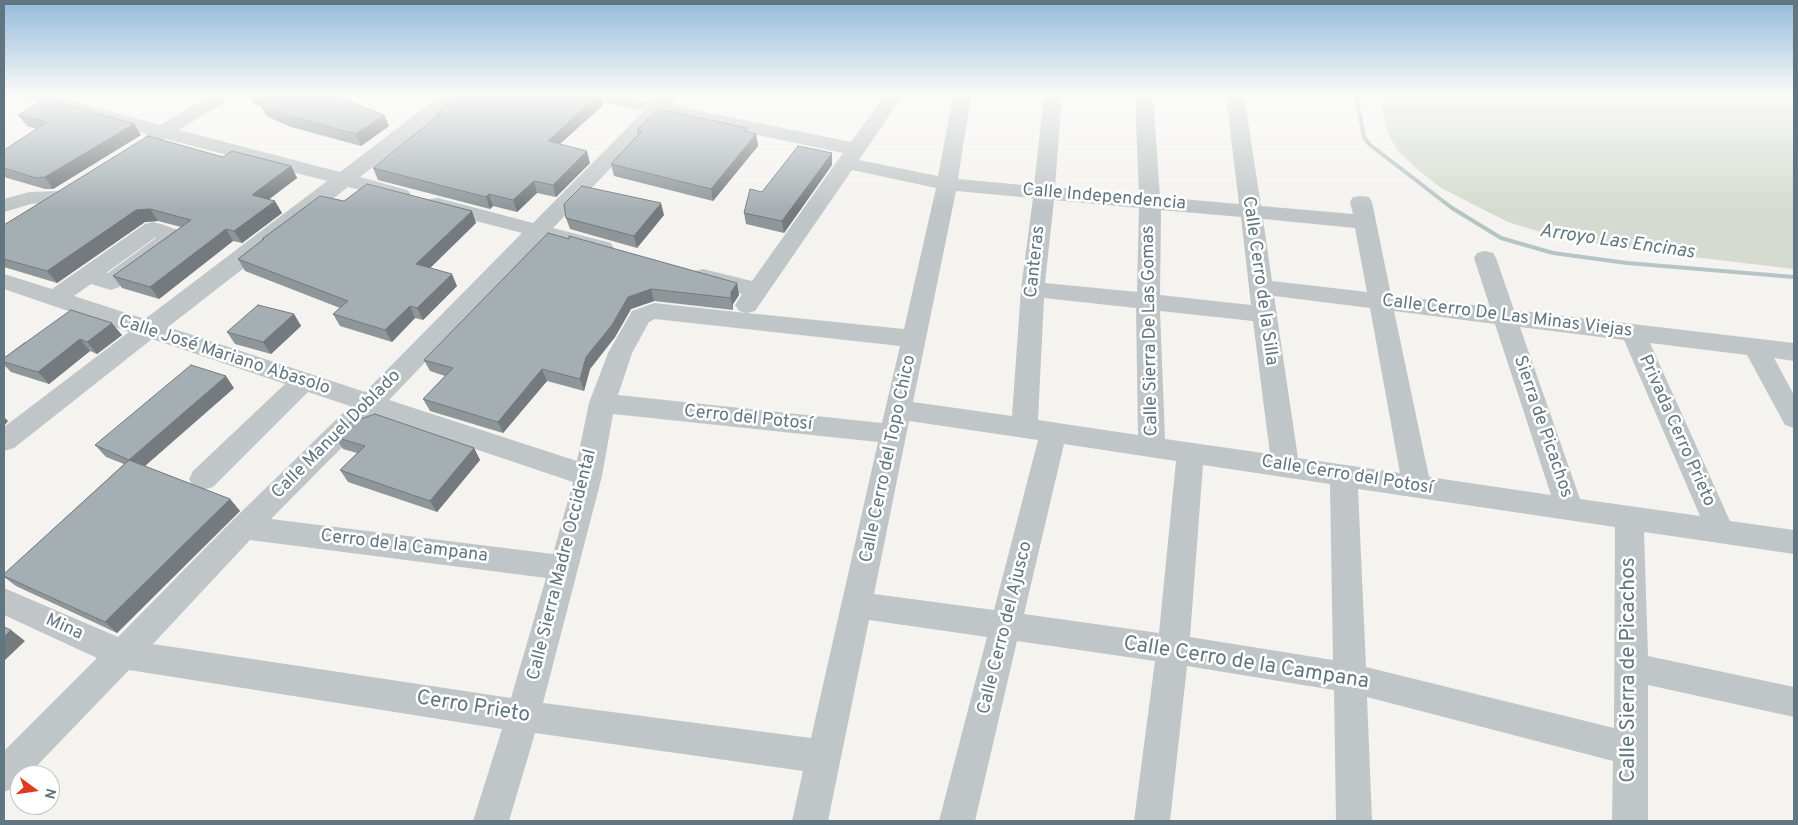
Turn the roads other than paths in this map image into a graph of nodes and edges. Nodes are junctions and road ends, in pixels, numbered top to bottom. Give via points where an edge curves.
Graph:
1 (161, 134) edge
2 (169, 134) edge
3 (402, 134) edge
4 (633, 134) edge
5 (772, 134) edge
6 (866, 134) edge
7 (956, 134) edge
8 (1049, 134) edge
9 (1146, 134) edge
10 (1240, 134) edge
11 (139, 147) edge
12 (850, 156) junction
13 (344, 179) junction
14 (947, 184) junction
15 (1044, 193) junction
16 (1150, 202) junction
17 (4, 206) edge
18 (1250, 211) junction
19 (20, 221) edge
20 (539, 230) junction
21 (624, 253) edge
22 (1485, 258) dead end
23 (680, 269) edge
24 (88, 275) dead end
25 (4, 281) edge
26 (1260, 288) junction
27 (1033, 289) junction
28 (756, 290) junction
29 (54, 299) junction
30 (1148, 302) junction
31 (1381, 302) junction
32 (1264, 314) junction
33 (1505, 317) junction
34 (737, 321) junction
35 (147, 330) junction
36 (1633, 332) junction
37 (915, 339) junction
38 (1755, 347) junction
39 (1794, 352) edge
40 (303, 382) junction
41 (602, 403) junction
42 (369, 404) junction
43 (1794, 418) edge
44 (897, 422) junction
45 (1038, 432) junction
46 (4, 441) edge
47 (1152, 448) junction
48 (1190, 453) junction
49 (1285, 466) junction
50 (1344, 475) junction
51 (588, 476) junction
52 (203, 479) dead end
53 (1417, 487) junction
54 (1570, 510) junction
55 (1629, 519) junction
56 (244, 527) junction
57 (1720, 530) junction
58 (1794, 542) edge
59 (564, 568) junction
60 (4, 601) edge
61 (858, 605) junction
62 (1006, 627) junction
63 (1173, 649) junction
64 (123, 654) junction
65 (1632, 667) junction
66 (1350, 678) junction
67 (1794, 702) edge
68 (523, 716) junction
69 (1630, 749) junction
70 (824, 757) junction
71 (4, 775) edge
72 (491, 821) edge
73 (810, 821) edge
74 (958, 821) edge
75 (1152, 821) edge
76 (1354, 821) edge
77 (1630, 821) edge

1 - 11 street
2 - 13 street
3 - 13 street
4 - 20 street, Calle Manuel Doblado
5 - 12 street, Calle Independencia
6 - 12 street
7 - 14 street, Calle Cerro del Topo Chico
8 - 15 street, Canteras
9 - 16 street, Calle Sierra De Las Gomas
10 - 18 street, Calle Cerro de la Silla
12 - 14 street, Calle Independencia
12 - 28 street
13 - 20 street
13 - 35 street
14 - 15 street, Calle Independencia
14 - 37 street, Calle Cerro del Topo Chico
15 - 16 street, Calle Independencia
15 - 27 street, Canteras
16 - 18 street, Calle Independencia
16 - 30 street, Calle Sierra De Las Gomas
17 - 19 street via 67,192
18 - 26 street, Calle Cerro de la Silla
18 - 31 street, Calle Independencia via 1363,212
20 - 21 street
20 - 42 street, Calle Manuel Doblado
22 - 33 street, Sierra de Picachos
23 - 28 street
24 - 29 street
25 - 29 street, Calle José Mariano Abasolo
26 - 31 street, Calle Cerro De Las Minas Viejas
26 - 32 street, Calle Cerro de la Silla
27 - 30 street
27 - 45 street, Canteras
28 - 34 street
29 - 35 street, Calle José Mariano Abasolo
30 - 32 street
30 - 47 street, Calle Sierra De Las Gomas
31 - 33 street, Calle Cerro De Las Minas Viejas
31 - 53 street
32 - 49 street, Calle Cerro de la Silla
33 - 36 street, Calle Cerro De Las Minas Viejas
33 - 54 street, Sierra de Picachos
34 - 37 street
34 - 41 street, Calle Sierra Madre Occidental via 654,310 644,314 620,353
35 - 40 street, Calle José Mariano Abasolo
35 - 46 street
36 - 38 street, Calle Cerro De Las Minas Viejas
36 - 57 street, Privada Cerro Prieto
37 - 44 street, Calle Cerro del Topo Chico
38 - 39 street, Calle Cerro De Las Minas Viejas
38 - 43 street
40 - 42 street, Calle José Mariano Abasolo
40 - 52 street
41 - 44 street, Cerro del Potosí
41 - 51 street, Calle Sierra Madre Occidental
42 - 51 street, Calle José Mariano Abasolo
42 - 56 street, Calle Manuel Doblado
44 - 45 street, Calle Cerro del Potosí
44 - 61 street, Calle Cerro del Topo Chico
45 - 47 street, Calle Cerro del Potosí
45 - 62 street, Calle Cerro del Ajusco
47 - 48 street, Calle Cerro del Potosí
48 - 49 street, Calle Cerro del Potosí
48 - 63 street
49 - 50 street, Calle Cerro del Potosí
50 - 53 street, Calle Cerro del Potosí
50 - 66 street
51 - 59 street, Calle Sierra Madre Occidental
53 - 54 street, Calle Cerro del Potosí
54 - 55 street, Calle Cerro del Potosí
55 - 57 street, Calle Cerro del Potosí
55 - 65 street, Calle Sierra de Picachos
56 - 59 street, Cerro de la Campana
56 - 64 street, Calle Manuel Doblado
57 - 58 street, Calle Cerro del Potosí
59 - 68 street, Calle Sierra Madre Occidental
60 - 64 street, Mina
61 - 62 street, Calle Cerro de la Campana
61 - 70 street, Calle Cerro del Topo Chico
62 - 63 street, Calle Cerro de la Campana
62 - 74 street, Calle Cerro del Ajusco
63 - 66 street, Calle Cerro de la Campana
63 - 75 street
64 - 68 street, Cerro Prieto
64 - 71 street, Calle Manuel Doblado
65 - 67 street
65 - 69 street, Calle Sierra de Picachos
66 - 69 street, Calle Cerro de la Campana
66 - 76 street
68 - 70 street, Cerro Prieto
68 - 72 street, Calle Sierra Madre Occidental
69 - 77 street, Calle Sierra de Picachos
70 - 73 street, Calle Cerro del Topo Chico

